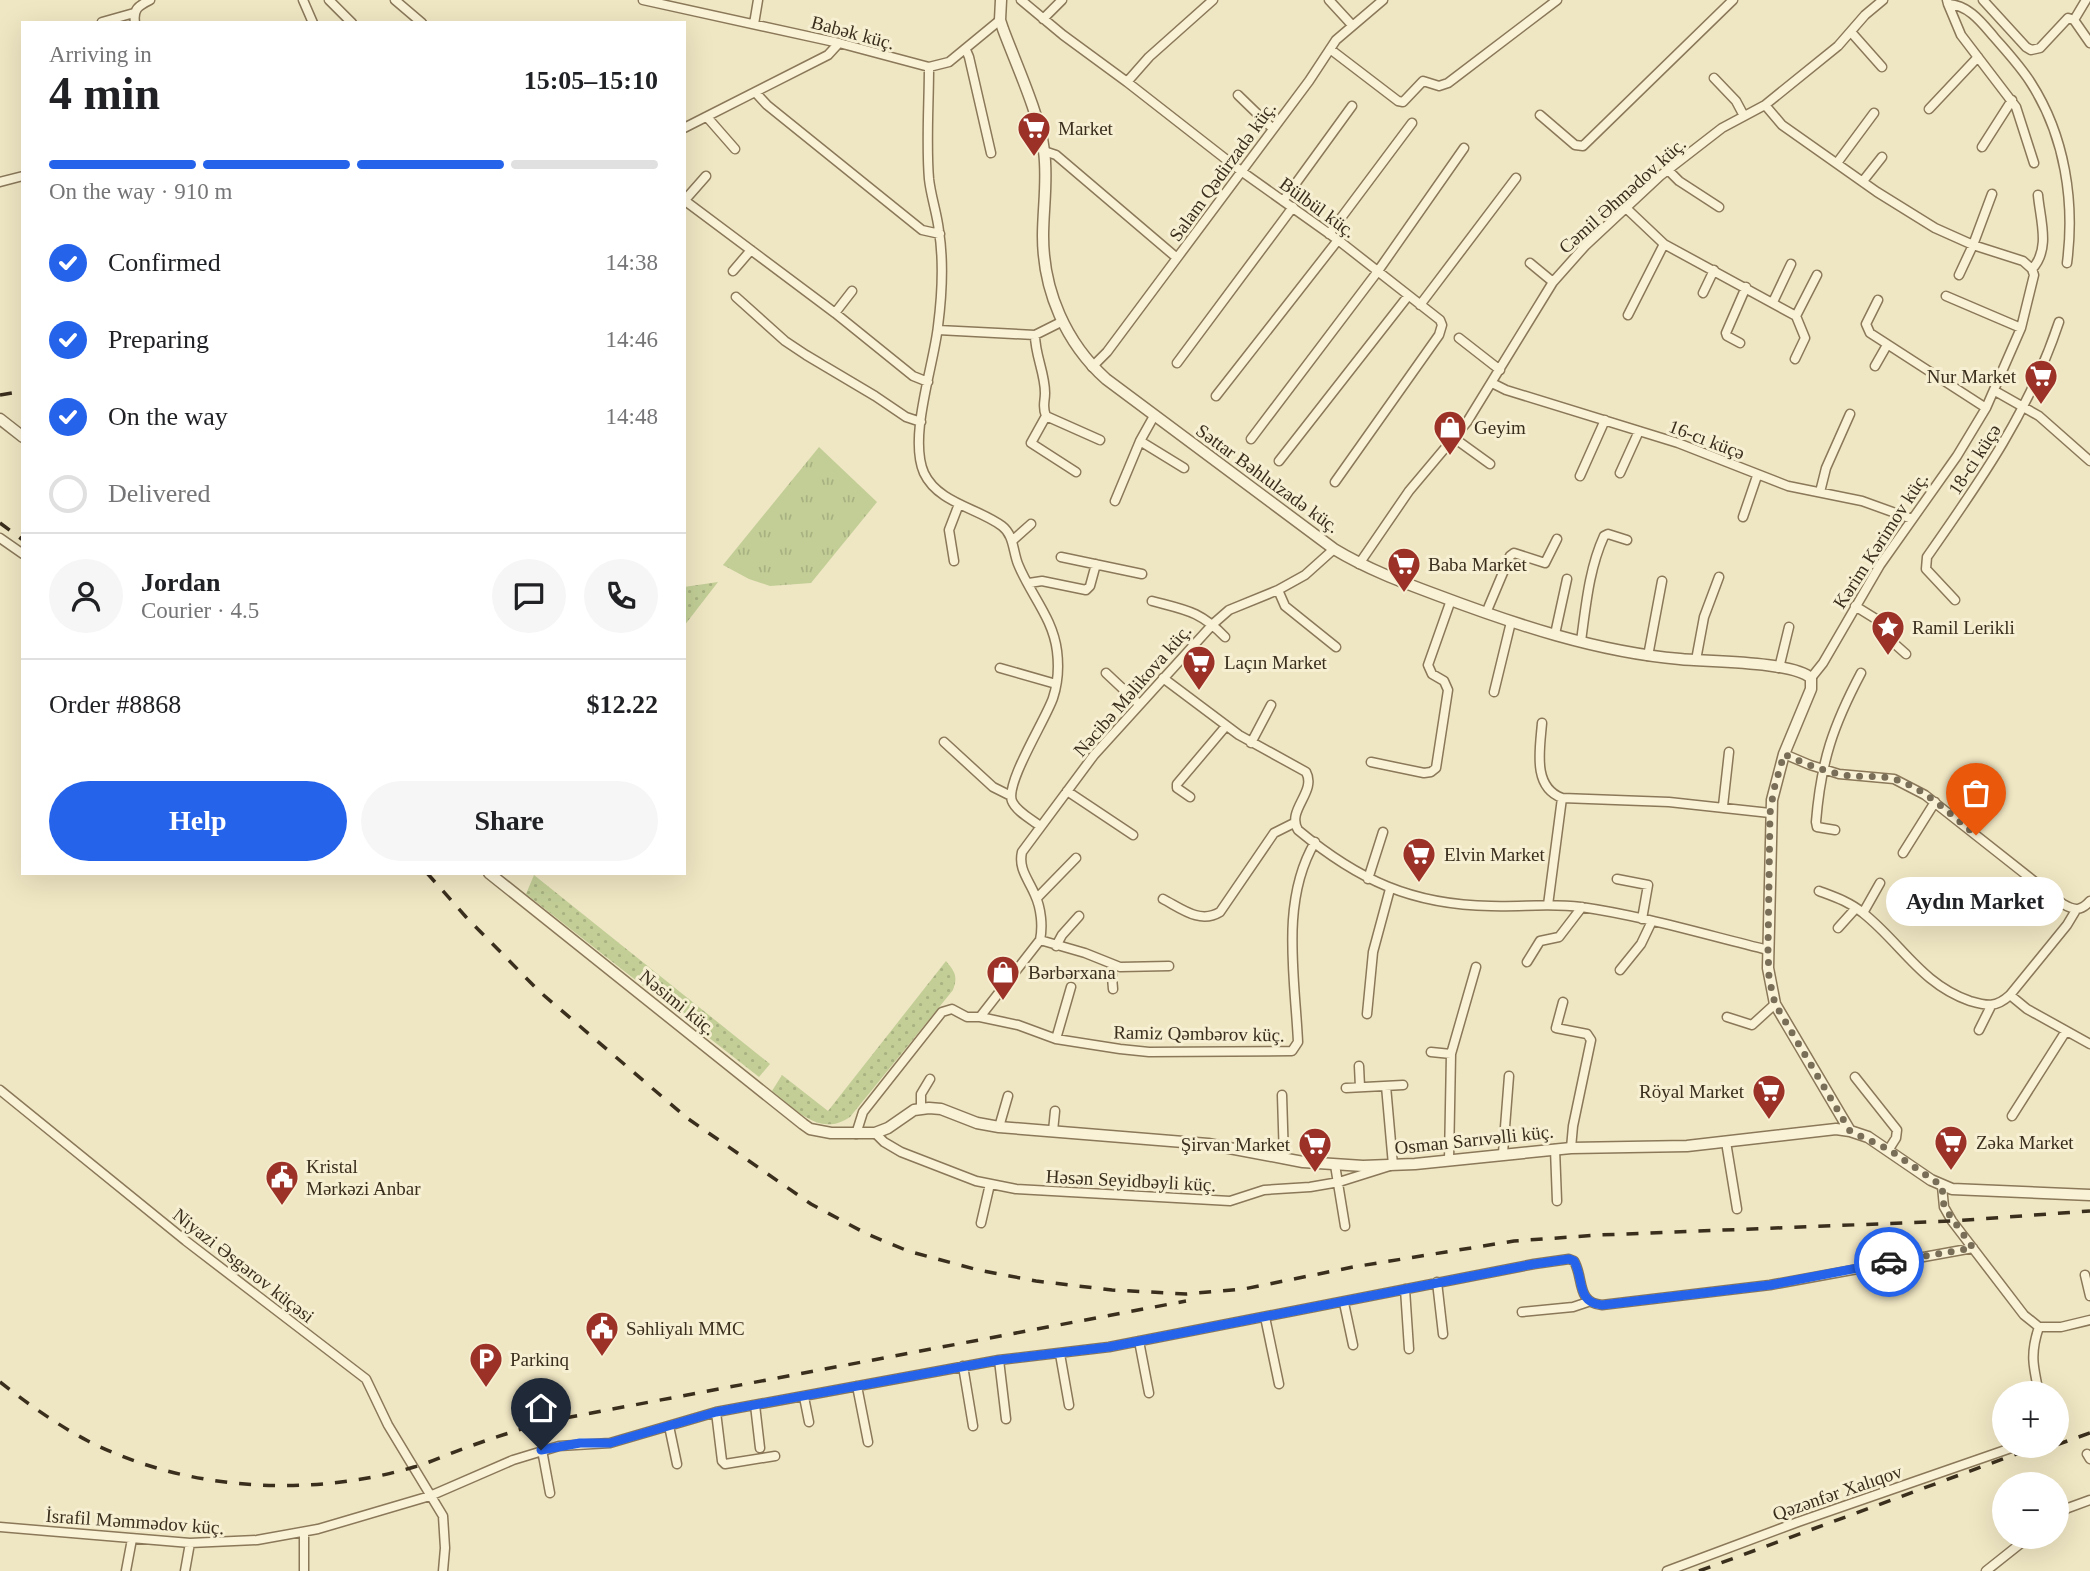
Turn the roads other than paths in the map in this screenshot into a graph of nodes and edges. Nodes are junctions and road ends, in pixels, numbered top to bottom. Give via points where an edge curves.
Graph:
1 (150, 0) edge
2 (303, 0) edge
3 (329, 0) edge
4 (395, 0) edge
5 (642, 0) edge
6 (758, 0) edge
7 (1001, 0) edge
8 (1021, 0) edge
9 (1062, 0) edge
10 (1213, 0) edge
11 (1329, 0) edge
12 (1383, 0) edge
13 (1557, 0) edge
14 (1733, 0) edge
15 (1883, 0) edge
16 (1983, 0) edge
17 (2086, 0) edge
18 (1947, 2) edge
19 (134, 13) junction
20 (1044, 19) junction
21 (1000, 20) junction
22 (2074, 20) junction
23 (106, 21) edge
24 (135, 21) edge
25 (312, 21) edge
26 (350, 21) edge
27 (420, 21) edge
28 (754, 24) junction
29 (1352, 25) junction
30 (1851, 32) junction
31 (839, 43) junction
32 (2090, 43) edge
33 (1330, 49) junction
34 (965, 50) junction
35 (1978, 57) junction
36 (929, 68) junction
37 (1882, 68) dead end
38 (1714, 78) dead end
39 (1127, 82) junction
40 (756, 93) junction
41 (1238, 95) dead end
42 (2012, 100) junction
43 (1765, 105) junction
44 (1352, 106) dead end
45 (1929, 109) dead end
46 (1874, 113) dead end
47 (1540, 115) dead end
48 (1744, 116) junction
49 (707, 117) junction
50 (1412, 124) dead end
51 (686, 127) edge
52 (1273, 129) junction
53 (1982, 147) dead end
54 (1464, 148) dead end
55 (735, 149) dead end
56 (1045, 151) junction
57 (991, 153) dead end
58 (1882, 157) dead end
59 (1837, 163) junction
60 (2034, 163) dead end
61 (1668, 170) junction
62 (1241, 171) junction
63 (706, 176) dead end
64 (21, 177) edge
65 (1516, 178) dead end
66 (1863, 181) junction
67 (0, 182) edge
68 (1992, 194) dead end
69 (2038, 195) dead end
70 (686, 199) edge
71 (1283, 201) junction
72 (686, 202) edge
73 (1719, 207) dead end
74 (1293, 208) junction
75 (1626, 208) junction
76 (940, 234) junction
77 (1329, 234) junction
78 (1338, 240) junction
79 (1664, 244) junction
80 (1973, 245) junction
81 (751, 250) junction
82 (1177, 258) junction
83 (1530, 263) dead end
84 (2067, 263) dead end
85 (1791, 264) dead end
86 (2032, 269) junction
87 (1714, 270) junction
88 (733, 271) dead end
89 (1378, 271) junction
90 (1817, 275) dead end
91 (1959, 275) dead end
92 (1553, 282) junction
93 (1746, 287) junction
94 (852, 291) dead end
95 (1703, 293) dead end
96 (1408, 296) junction
97 (1946, 296) dead end
98 (736, 297) dead end
99 (1878, 300) dead end
100 (1773, 302) junction
101 (1420, 304) junction
102 (835, 313) junction
103 (1628, 315) dead end
104 (1796, 316) junction
105 (1063, 321) junction
106 (2059, 322) dead end
107 (2021, 328) junction
108 (938, 330) junction
109 (1035, 335) junction
110 (1459, 338) dead end
111 (1740, 343) dead end
112 (1887, 345) junction
113 (1795, 359) dead end
114 (1177, 363) dead end
115 (1875, 366) dead end
116 (1092, 367) junction
117 (1500, 370) junction
118 (928, 382) junction
119 (1492, 383) junction
120 (1995, 391) junction
121 (1216, 396) dead end
122 (2025, 406) junction
123 (1986, 408) junction
124 (1850, 414) dead end
125 (1046, 416) junction
126 (1154, 416) junction
127 (0, 419) edge
128 (1605, 420) junction
129 (921, 422) junction
130 (1639, 431) junction
131 (21, 435) edge
132 (1454, 438) junction
133 (1251, 439) dead end
134 (1100, 440) dead end
135 (1140, 441) junction
136 (1279, 461) dead end
137 (2090, 461) edge
138 (1490, 464) dead end
139 (1184, 468) dead end
140 (1076, 472) dead end
141 (1620, 473) dead end
142 (1580, 476) dead end
143 (1757, 476) junction
144 (1335, 482) dead end
145 (1820, 492) junction
146 (1115, 501) dead end
147 (959, 504) junction
148 (1743, 517) dead end
149 (1912, 519) junction
150 (1031, 524) dead end
151 (0, 538) edge
152 (1557, 539) dead end
153 (1627, 540) dead end
154 (1012, 541) junction
155 (1335, 549) junction
156 (21, 553) edge
157 (1061, 557) dead end
158 (954, 562) dead end
159 (1096, 564) junction
160 (1359, 564) junction
161 (1142, 574) dead end
162 (1719, 577) dead end
163 (1567, 579) dead end
164 (1662, 581) dead end
165 (1029, 583) junction
166 (1278, 590) junction
167 (1451, 600) junction
168 (1955, 600) dead end
169 (1152, 601) dead end
170 (1855, 606) junction
171 (1486, 613) junction
172 (1511, 622) junction
173 (1213, 624) junction
174 (1789, 627) dead end
175 (1555, 634) junction
176 (1225, 637) dead end
177 (1581, 641) junction
178 (1336, 647) dead end
179 (1906, 654) dead end
180 (1648, 656) junction
181 (1696, 660) junction
182 (1000, 668) dead end
183 (1779, 668) junction
184 (1106, 673) dead end
185 (1861, 673) dead end
186 (1163, 678) junction
187 (1811, 678) junction
188 (1056, 684) junction
189 (1494, 692) dead end
190 (1139, 704) junction
191 (1271, 705) dead end
192 (1542, 723) dead end
193 (1226, 726) junction
194 (944, 741) dead end
195 (1251, 743) junction
196 (1729, 752) dead end
197 (1784, 754) junction
198 (1371, 762) dead end
199 (1822, 769) junction
200 (1067, 792) junction
201 (1011, 796) junction
202 (1190, 797) dead end
203 (1562, 798) junction
204 (1935, 802) junction
205 (1723, 806) junction
206 (1770, 813) junction
207 (1294, 823) junction
208 (1040, 826) junction
209 (1835, 830) dead end
210 (1383, 832) dead end
211 (1133, 835) dead end
212 (1315, 842) junction
213 (1903, 853) dead end
214 (1076, 858) dead end
215 (492, 875) edge
216 (1368, 879) junction
217 (1617, 879) dead end
218 (1880, 883) dead end
219 (1390, 889) junction
220 (1819, 891) dead end
221 (1037, 898) junction
222 (1163, 899) dead end
223 (2090, 901) edge
224 (1548, 905) junction
225 (1582, 907) junction
226 (1860, 910) junction
227 (2076, 910) junction
228 (1079, 915) dead end
229 (1642, 919) junction
230 (1652, 921) junction
231 (1838, 928) dead end
232 (1040, 940) junction
233 (1056, 946) junction
234 (1768, 950) junction
235 (1527, 962) dead end
236 (1111, 965) junction
237 (1168, 966) dead end
238 (1476, 967) dead end
239 (1620, 970) dead end
240 (1071, 987) dead end
241 (1113, 989) dead end
242 (2010, 995) junction
243 (1563, 1002) dead end
244 (1775, 1004) junction
245 (1991, 1006) junction
246 (1367, 1014) dead end
247 (979, 1017) junction
248 (1727, 1017) dead end
249 (1979, 1030) dead end
250 (2066, 1031) junction
251 (1056, 1039) junction
252 (2090, 1044) edge
253 (1431, 1052) dead end
254 (1451, 1055) junction
255 (1359, 1066) dead end
256 (1509, 1076) dead end
257 (1855, 1077) dead end
258 (930, 1079) dead end
259 (1403, 1085) dead end
260 (1386, 1086) junction
261 (1360, 1087) junction
262 (1346, 1088) dead end
263 (0, 1090) edge
264 (1282, 1095) dead end
265 (1008, 1096) dead end
266 (921, 1108) junction
267 (1055, 1111) dead end
268 (2012, 1116) dead end
269 (999, 1127) junction
270 (1054, 1131) junction
271 (1850, 1131) junction
272 (875, 1133) junction
273 (856, 1134) junction
274 (1726, 1142) junction
275 (1571, 1148) junction
276 (1555, 1149) junction
277 (1888, 1149) junction
278 (1503, 1153) junction
279 (1284, 1159) junction
280 (1450, 1160) junction
281 (1335, 1165) junction
282 (1393, 1165) junction
283 (1339, 1182) junction
284 (990, 1184) junction
285 (1942, 1186) junction
286 (2090, 1195) edge
287 (1557, 1201) dead end
288 (1737, 1209) dead end
289 (981, 1223) dead end
290 (1345, 1226) dead end
291 (1973, 1248) junction
292 (2085, 1275) dead end
293 (1437, 1282) junction
294 (1405, 1289) junction
295 (2090, 1296) edge
296 (1588, 1302) junction
297 (1344, 1303) junction
298 (1522, 1312) dead end
299 (1265, 1317) junction
300 (2090, 1320) edge
301 (2039, 1327) junction
302 (1443, 1334) dead end
303 (1139, 1341) junction
304 (1353, 1345) dead end
305 (1409, 1349) dead end
306 (1060, 1354) junction
307 (999, 1360) junction
308 (963, 1366) junction
309 (2036, 1381) edge
310 (1279, 1384) dead end
311 (857, 1386) junction
312 (1149, 1393) dead end
313 (804, 1397) junction
314 (755, 1405) junction
315 (1069, 1405) dead end
316 (716, 1412) junction
317 (1006, 1419) dead end
318 (810, 1422) dead end
319 (669, 1426) junction
320 (973, 1426) dead end
321 (868, 1442) dead end
322 (760, 1448) dead end
323 (541, 1450) junction
324 (1992, 1455) edge
325 (775, 1456) dead end
326 (677, 1464) dead end
327 (550, 1493) dead end
328 (430, 1496) junction
329 (2090, 1500) edge
330 (2069, 1508) edge
331 (0, 1527) edge
332 (304, 1532) junction
333 (132, 1539) junction
334 (190, 1543) junction
335 (2014, 1549) edge
336 (127, 1571) edge
337 (185, 1571) edge
338 (304, 1571) edge
339 (443, 1571) edge
340 (1667, 1571) edge
341 (1986, 1571) edge

1 - 19 street
2 - 25 street
3 - 26 street
4 - 27 street
5 - 28 street, Babək küç.
6 - 28 street
7 - 21 street, Səttar Bəhlulzadə küç.
8 - 20 street, Bülbül küç.
9 - 20 street
10 - 39 street
11 - 29 street
12 - 29 street, Salam Qədirzadə küç.
13 - 33 street via 1448,83 1418,83 1403,102
14 - 47 street via 1583,146 1575,145
15 - 30 street, Cəmil Əhmədov küç.
16 - 22 street via 2031,50 2040,48 2065,19
17 - 22 street
18 - 35 street via 1961,35
18 - 84 street via 1977,17 2032,83 2041,102 2063,159 2071,229
19 - 23 street
19 - 24 street
20 - 39 street, Bülbül küç.
21 - 34 street
21 - 56 street, Səttar Bəhlulzadə küç.
22 - 32 street
28 - 31 street, Babək küç.
29 - 33 street, Salam Qədirzadə küç.
30 - 37 street
30 - 43 street, Cəmil Əhmədov küç.
31 - 36 street, Babək küç.
31 - 40 street via 828,55
33 - 52 street, Salam Qədirzadə küç.
34 - 36 street via 949,62
34 - 57 street
35 - 42 street
35 - 45 street
36 - 76 street via 929,176
38 - 48 street
39 - 62 street, Bülbül küç.
40 - 49 street
40 - 76 street via 922,230
41 - 52 street
42 - 53 street
42 - 60 street
43 - 48 street, Cəmil Əhmədov küç.
43 - 59 street via 1782,125
44 - 71 street
46 - 59 street
48 - 61 street, Cəmil Əhmədov küç.
49 - 51 street
49 - 55 street
50 - 77 street
52 - 62 street, Salam Qədirzadə küç.
54 - 89 street
56 - 82 street via 1056,155
56 - 105 street, Səttar Bəhlulzadə küç. via 1044,261
58 - 66 street
59 - 66 street
61 - 73 street
61 - 75 street, Cəmil Əhmədov küç.
62 - 71 street, Bülbül küç.
62 - 82 street, Salam Qədirzadə küç.
63 - 70 street
64 - 67 street
65 - 101 street
66 - 80 street via 1949,236
68 - 80 street
69 - 86 street, Kərim Kərimov küç. via 2044,234 2040,258
71 - 74 street, Bülbül küç.
72 - 81 street
74 - 77 street, Bülbül küç.
74 - 114 street
75 - 79 street
75 - 92 street, Cəmil Əhmədov küç.
76 - 108 street via 943,274
77 - 78 street, Bülbül küç.
78 - 89 street, Bülbül küç.
78 - 121 street
79 - 87 street
79 - 103 street
80 - 86 street via 2023,261
80 - 91 street
81 - 88 street
81 - 102 street
82 - 116 street, Salam Qədirzadə küç.
83 - 92 street
85 - 100 street
86 - 107 street, Kərim Kərimov küç. via 2034,281
87 - 93 street
87 - 95 street
89 - 96 street, Bülbül küç.
89 - 133 street
90 - 104 street
92 - 117 street, Cəmil Əhmədov küç.
93 - 100 street
93 - 111 street via 1726,332
94 - 102 street
96 - 101 street, Bülbül küç.
96 - 136 street
97 - 107 street
98 - 129 street via 785,341
99 - 112 street via 1866,324 1870,333
100 - 104 street
101 - 144 street, Bülbül küç. via 1440,320 1440,335
102 - 118 street via 913,376
104 - 113 street via 1805,338
105 - 109 street
105 - 116 street, Səttar Bəhlulzadə küç.
106 - 122 street, 18-ci küçə
107 - 120 street, Kərim Kərimov küç.
108 - 109 street
108 - 118 street
109 - 125 street
110 - 117 street
112 - 115 street
112 - 123 street
116 - 126 street, Səttar Bəhlulzadə küç.
117 - 119 street, Cəmil Əhmədov küç.
118 - 129 street
119 - 128 street, 16-cı küçə
119 - 132 street, Cəmil Əhmədov küç.
120 - 122 street
120 - 123 street, Kərim Kərimov küç.
122 - 137 street
122 - 168 street, 18-ci küçə via 1927,557 1926,569
123 - 149 street, Kərim Kərimov küç.
124 - 145 street
125 - 134 street
125 - 140 street via 1031,443
126 - 135 street
126 - 155 street, Səttar Bəhlulzadə küç.
127 - 131 street
128 - 130 street, 16-cı küçə
128 - 142 street
129 - 147 street via 924,472
130 - 141 street
130 - 143 street, 16-cı küçə
132 - 138 street
132 - 160 street, Cəmil Əhmədov küç. via 1409,491
135 - 139 street
135 - 146 street
143 - 145 street, 16-cı küçə
143 - 148 street
145 - 149 street, 16-cı küçə via 1862,500
147 - 154 street via 1002,526
147 - 158 street via 948,530
149 - 170 street, Kərim Kərimov küç.
150 - 154 street
151 - 156 street
152 - 171 street via 1545,563 1520,554 1510,556
153 - 177 street via 1604,536 1592,567
154 - 165 street via 1016,561
155 - 160 street, Səttar Bəhlulzadə küç.
155 - 166 street, Nəcibə Məlikova küç. via 1305,575
157 - 159 street
159 - 161 street
159 - 165 street via 1087,590 1042,581
160 - 167 street, Səttar Bəhlulzadə küç.
162 - 181 street via 1704,617
163 - 175 street
164 - 180 street
165 - 188 street via 1054,636
166 - 173 street, Nəcibə Məlikova küç. via 1229,610
166 - 178 street via 1285,607
167 - 171 street, Səttar Bəhlulzadə küç.
167 - 198 street via 1428,665 1448,691 1436,768 1424,773
169 - 173 street via 1194,611
170 - 179 street via 1876,619
170 - 187 street, Kərim Kərimov küç.
171 - 172 street, Səttar Bəhlulzadə küç.
172 - 175 street, Səttar Bəhlulzadə küç.
172 - 189 street
173 - 176 street
173 - 186 street, Nəcibə Məlikova küç.
174 - 183 street
175 - 177 street, Səttar Bəhlulzadə küç.
177 - 180 street, Səttar Bəhlulzadə küç.
180 - 181 street, Səttar Bəhlulzadə küç.
181 - 183 street, Səttar Bəhlulzadə küç.
182 - 188 street
183 - 187 street, Səttar Bəhlulzadə küç.
184 - 190 street
185 - 199 street
186 - 190 street, Nəcibə Məlikova küç.
186 - 193 street
187 - 197 street, Kərim Kərimov küç. via 1811,689
188 - 201 street
190 - 200 street, Nəcibə Məlikova küç.
191 - 195 street
192 - 203 street via 1541,778 1549,792
193 - 195 street
193 - 202 street via 1177,784
194 - 201 street via 993,787
195 - 207 street via 1299,767 1309,777
196 - 205 street
197 - 199 street
197 - 206 street, Kərim Kərimov küç.
199 - 204 street via 1894,779
199 - 209 street via 1817,827
200 - 208 street, Nəcibə Məlikova küç.
200 - 211 street
201 - 208 street via 1016,807
203 - 205 street
203 - 224 street
204 - 213 street
204 - 227 street
205 - 206 street
206 - 234 street, Kərim Kərimov küç.
207 - 212 street
207 - 222 street via 1274,833 1213,917 1195,916
208 - 221 street via 1020,858
210 - 216 street
212 - 216 street
212 - 251 street, Ramiz Qəmbərov küç. via 1292,918 1298,1042 1292,1051 1149,1052
214 - 221 street
215 - 273 street, Nəsimi küç. via 803,1124 820,1132
216 - 219 street
217 - 229 street via 1648,885
218 - 226 street
219 - 224 street via 1467,905
219 - 246 street via 1373,952
220 - 226 street
221 - 232 street
223 - 227 street
224 - 225 street
225 - 229 street
225 - 235 street via 1559,937 1540,941
226 - 231 street
226 - 245 street via 1941,987
227 - 242 street
228 - 233 street
229 - 230 street
230 - 234 street
230 - 239 street
232 - 233 street
232 - 247 street
233 - 236 street
234 - 244 street, Kərim Kərimov küç.
236 - 237 street via 1139,969
236 - 241 street
238 - 254 street
240 - 251 street
242 - 245 street
242 - 250 street
243 - 275 street via 1556,1028 1587,1034 1591,1040
244 - 248 street via 1752,1025
244 - 271 street, Kərim Kərimov küç.
245 - 249 street
247 - 251 street, Ramiz Qəmbərov küç.
247 - 273 street via 952,1009 942,1012 863,1112
250 - 252 street
250 - 268 street
253 - 254 street
254 - 280 street
255 - 261 street
256 - 278 street
257 - 277 street via 1897,1130
258 - 266 street via 921,1094
259 - 260 street
260 - 261 street
260 - 282 street
261 - 262 street
263 - 328 street, Niyazi Əsgərov küçəsi via 366,1379
264 - 279 street
265 - 269 street
266 - 269 street, Osman Sarıvəlli küç.
266 - 272 street
267 - 270 street
269 - 270 street, Osman Sarıvəlli küç.
270 - 279 street, Osman Sarıvəlli küç. via 1208,1144
271 - 274 street, Osman Sarıvəlli küç. via 1803,1131
271 - 277 street, Osman Sarıvəlli küç.
272 - 273 street
272 - 284 street, Həsən Seyidbəyli küç. via 901,1152
274 - 275 street, Osman Sarıvəlli küç.
274 - 288 street
275 - 276 street, Osman Sarıvəlli küç.
276 - 278 street, Osman Sarıvəlli küç.
276 - 287 street
277 - 285 street, Osman Sarıvəlli küç.
278 - 280 street, Osman Sarıvəlli küç.
279 - 281 street, Osman Sarıvəlli küç.
280 - 282 street, Osman Sarıvəlli küç.
281 - 282 street, Osman Sarıvəlli küç.
281 - 283 street
282 - 283 street, Həsən Seyidbəyli küç.
283 - 284 street, Həsən Seyidbəyli küç. via 1264,1190 1219,1202
283 - 290 street
284 - 289 street
285 - 286 street, Osman Sarıvəlli küç. via 1962,1191
285 - 291 street via 1944,1207
291 - 296 street via 1770,1285 1602,1305
291 - 301 street via 2024,1315
292 - 295 street
293 - 294 street, İsrafil Məmmədov küç.
293 - 296 street, İsrafil Məmmədov küç. via 1569,1259 1578,1267
293 - 302 street
294 - 297 street, İsrafil Məmmədov küç.
294 - 305 street
296 - 298 street
297 - 299 street, İsrafil Məmmədov küç.
297 - 304 street
299 - 303 street, İsrafil Məmmədov küç.
299 - 310 street
300 - 301 street
301 - 309 street via 2032,1347
303 - 306 street, İsrafil Məmmədov küç.
303 - 312 street
306 - 307 street, İsrafil Məmmədov küç.
306 - 315 street
307 - 308 street, İsrafil Məmmədov küç.
307 - 317 street
308 - 311 street, İsrafil Məmmədov küç.
308 - 320 street
311 - 313 street, İsrafil Məmmədov küç.
311 - 321 street
313 - 314 street, İsrafil Məmmədov küç.
313 - 318 street
314 - 316 street, İsrafil Məmmədov küç.
314 - 322 street
316 - 319 street, İsrafil Məmmədov küç.
316 - 325 street via 724,1464
319 - 323 street, İsrafil Məmmədov küç. via 610,1443
319 - 326 street
323 - 327 street
323 - 328 street, İsrafil Məmmədov küç.
324 - 340 street, Qəzənfər Xalıqov
328 - 332 street, İsrafil Məmmədov küç.
328 - 339 street, Niyazi Əsgərov küçəsi via 443,1516
329 - 330 street
331 - 333 street, İsrafil Məmmədov küç.
332 - 334 street, İsrafil Məmmədov küç.
332 - 338 street
333 - 334 street, İsrafil Məmmədov küç.
333 - 336 street
334 - 337 street
335 - 341 street

